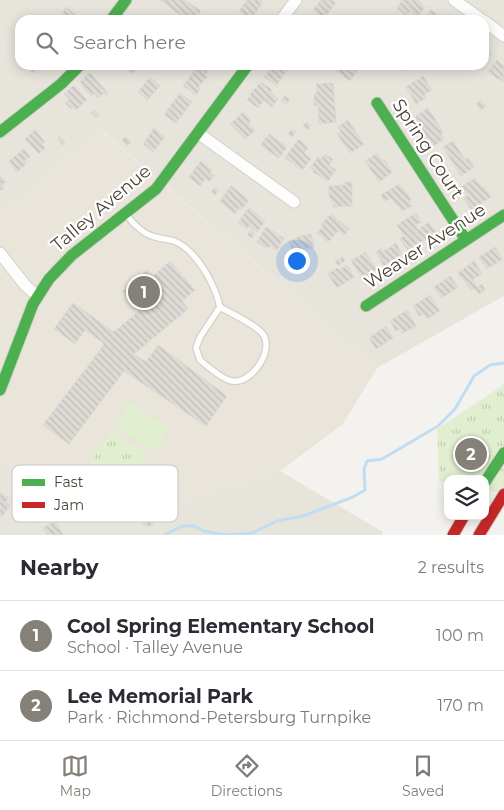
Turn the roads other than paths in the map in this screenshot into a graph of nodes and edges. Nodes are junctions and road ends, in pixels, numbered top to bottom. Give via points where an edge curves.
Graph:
1 (126, 0) edge
2 (296, 0) edge
3 (454, 0) edge
4 (115, 15) edge
5 (285, 15) edge
6 (475, 15) edge
7 (489, 25) edge
8 (504, 36) edge
9 (75, 70) edge
10 (244, 70) edge
11 (377, 103) dead end
12 (0, 132) edge
13 (198, 133) junction
14 (294, 202) dead end
15 (125, 213) junction
16 (504, 215) edge
17 (466, 240) junction
18 (0, 253) edge
19 (38, 296) junction
20 (366, 306) dead end
21 (220, 307) junction
22 (1, 387) edge
23 (504, 452) edge
24 (489, 476) edge
25 (504, 494) edge
26 (462, 520) edge
27 (453, 535) edge
28 (479, 535) edge

1 - 4 main road
2 - 5 street
3 - 6 street
7 - 8 street
9 - 12 main road
10 - 13 main road, Talley Avenue
11 - 17 main road, Spring Court
13 - 14 street
13 - 15 main road, Talley Avenue via 156,189
15 - 19 main road, Talley Avenue via 61,265
15 - 21 lane via 147,234 173,240 187,250 211,282
16 - 17 main road, Weaver Avenue
17 - 20 main road, Weaver Avenue
18 - 19 street
19 - 22 main road, Talley Avenue
21 - 21 lane via 196,348 200,360 231,381 241,381 252,374 266,353 267,342 261,332
23 - 24 main road
25 - 28 main road
26 - 27 main road

